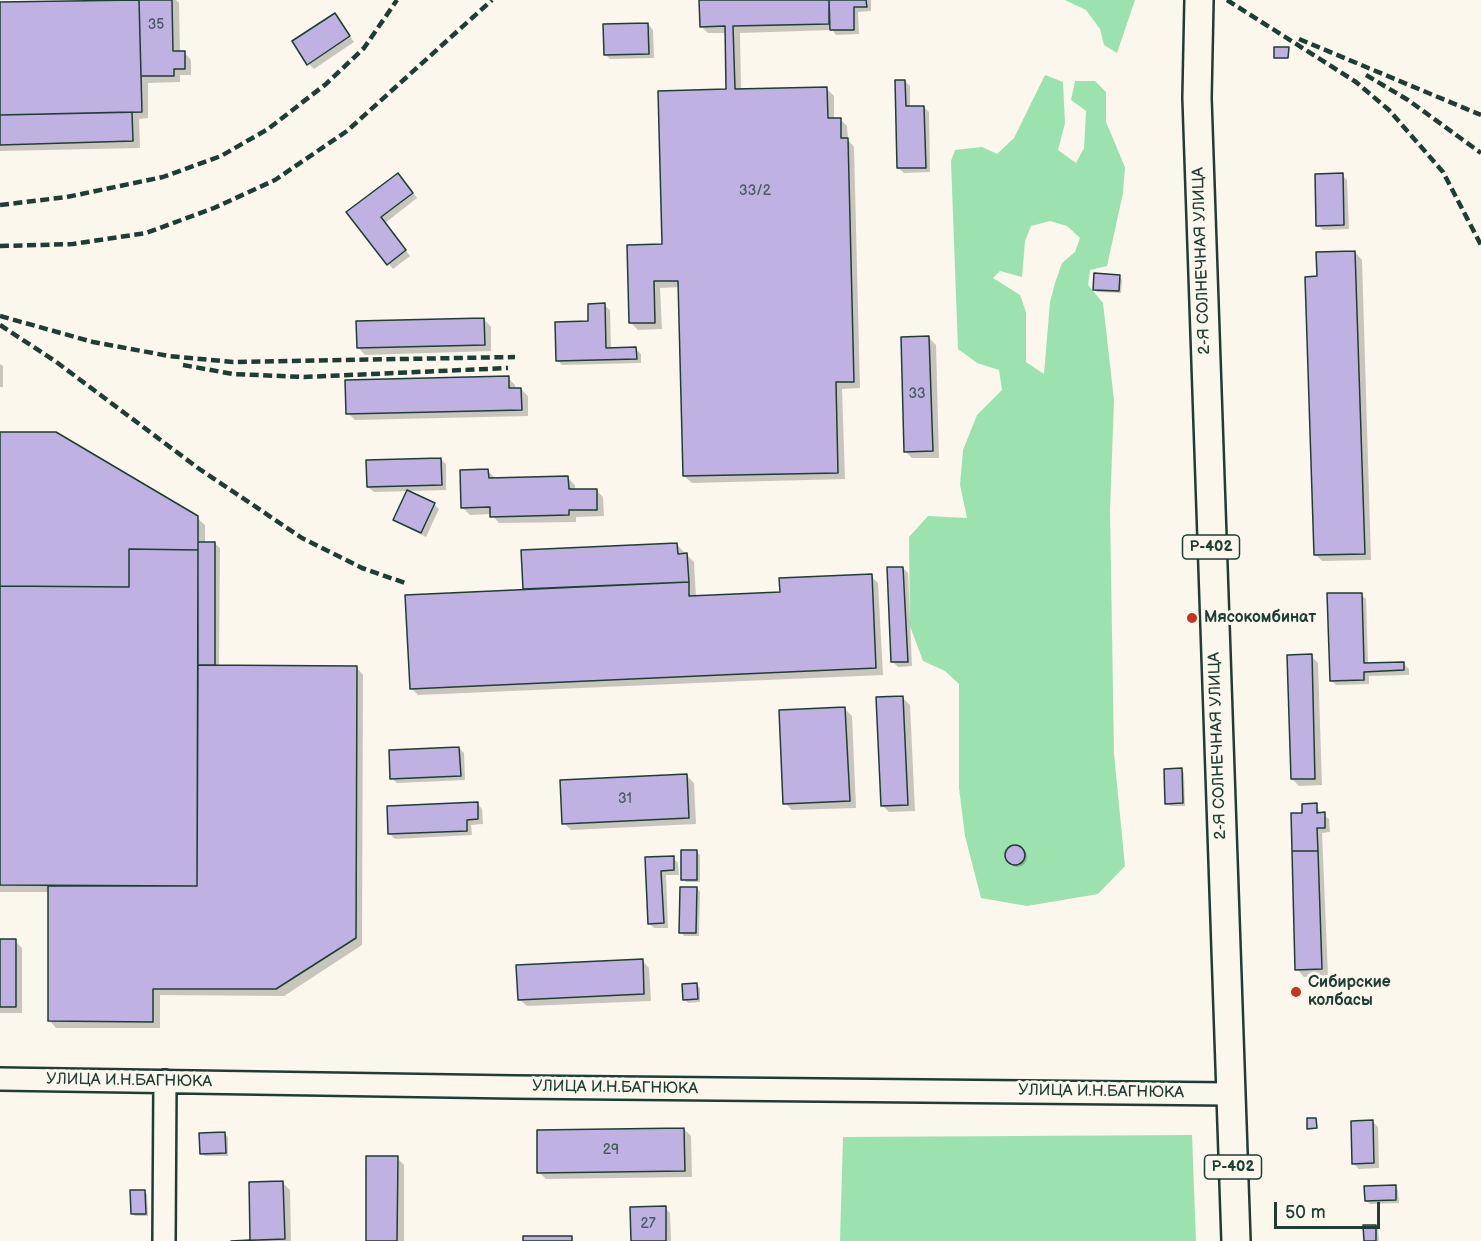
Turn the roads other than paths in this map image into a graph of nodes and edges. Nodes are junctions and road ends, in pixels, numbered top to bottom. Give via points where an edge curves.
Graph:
1 (1199, 0) edge
2 (0, 1078) edge
3 (165, 1081) junction
4 (1230, 1094) junction
5 (164, 1241) edge
6 (1236, 1241) edge

1 - 4 main road, 2-Я СОЛНЕЧНАЯ УЛИЦА / Р-402 via 1197,98
2 - 3 street, УЛИЦА И.Н.БАГНЮКА
3 - 4 street, УЛИЦА И.Н.БАГНЮКА
3 - 5 street
4 - 6 main road, 2-Я СОЛНЕЧНАЯ УЛИЦА / Р-402

